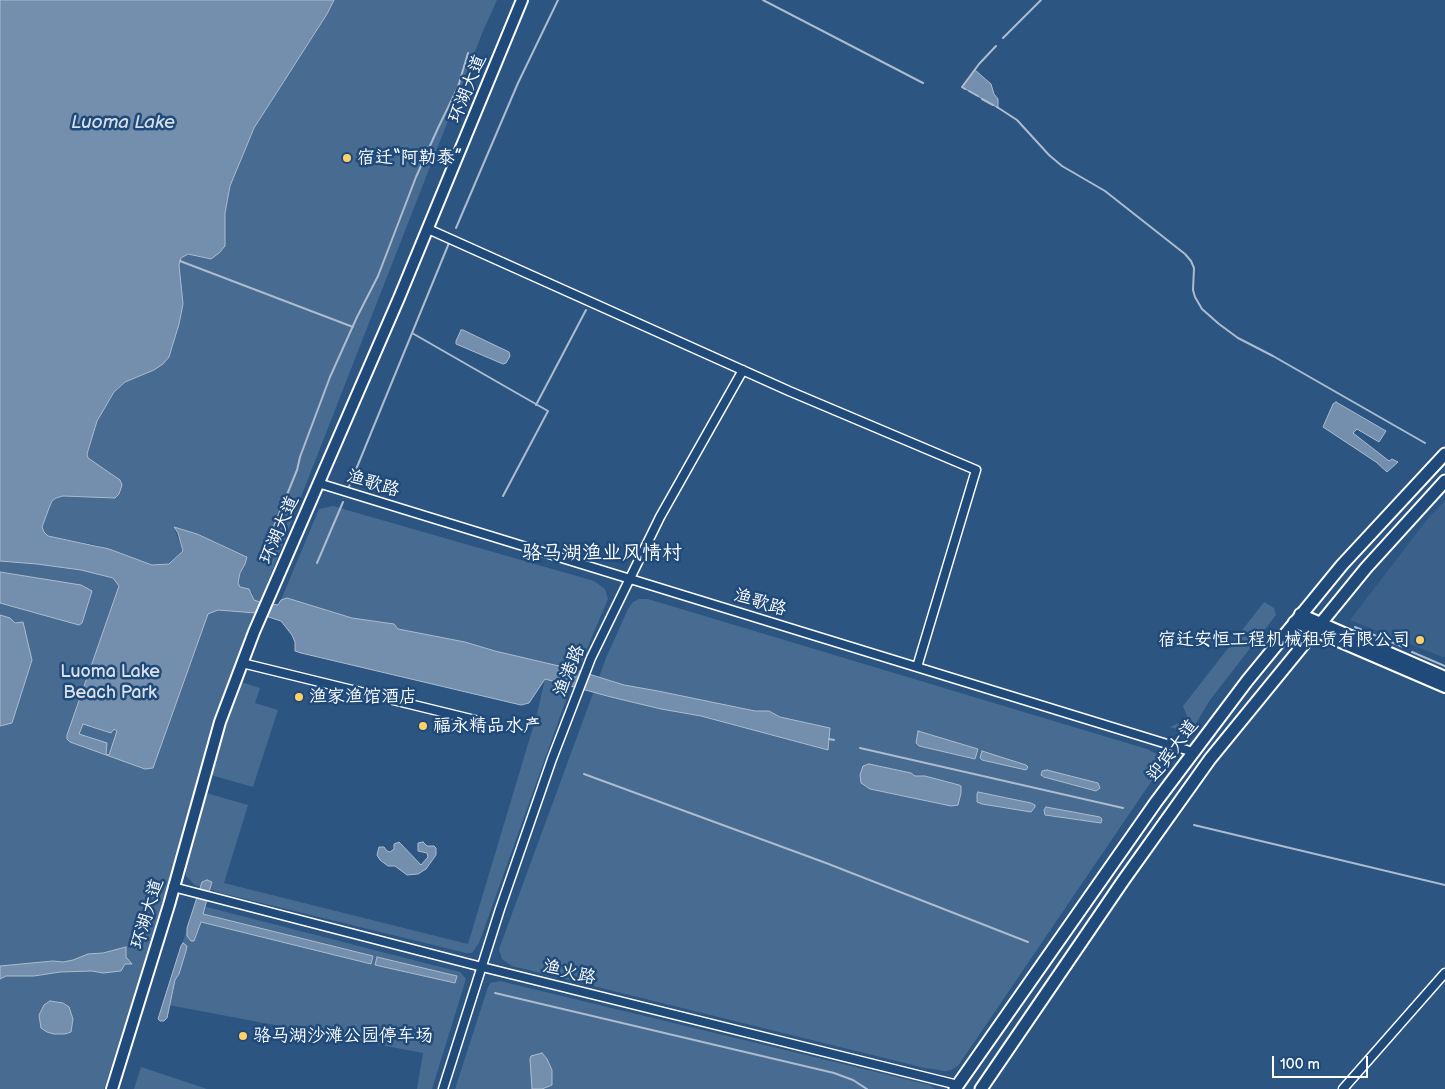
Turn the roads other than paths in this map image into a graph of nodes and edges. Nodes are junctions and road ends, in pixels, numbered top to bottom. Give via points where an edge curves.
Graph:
1 (522, 0) edge
2 (428, 229) junction
3 (743, 370) junction
4 (1445, 454) edge
5 (1445, 481) edge
6 (318, 483) junction
7 (629, 578) junction
8 (1297, 618) junction
9 (1316, 627) junction
10 (242, 663) junction
11 (917, 667) junction
12 (1445, 677) edge
13 (1445, 687) edge
14 (475, 720) dead end
15 (1193, 752) junction
16 (174, 887) junction
17 (482, 967) junction
18 (1445, 973) edge
19 (956, 1087) edge
20 (112, 1089) edge
21 (443, 1089) edge
22 (981, 1089) edge
23 (1343, 1089) edge

1 - 2 main road, 环湖大道
2 - 3 street
2 - 6 main road, 环湖大道
3 - 7 street, 渔港路
3 - 11 street via 976,470
4 - 8 highway, 迎宾大道
5 - 9 highway, 迎宾大道
6 - 7 street, 渔歌路
6 - 10 main road, 环湖大道
7 - 11 street, 渔歌路
7 - 17 street, 渔港路 via 591,658 555,751
8 - 9 main road
8 - 15 highway, 迎宾大道
9 - 12 main road
9 - 13 main road
9 - 22 highway, 迎宾大道 via 1210,759
10 - 14 street
10 - 16 main road, 环湖大道 via 220,722
11 - 15 street, 渔歌路
15 - 19 highway, 迎宾大道
16 - 17 street, 渔火路
16 - 20 main road, 环湖大道
17 - 19 street, 渔火路
17 - 21 street, 渔港路
18 - 23 street

